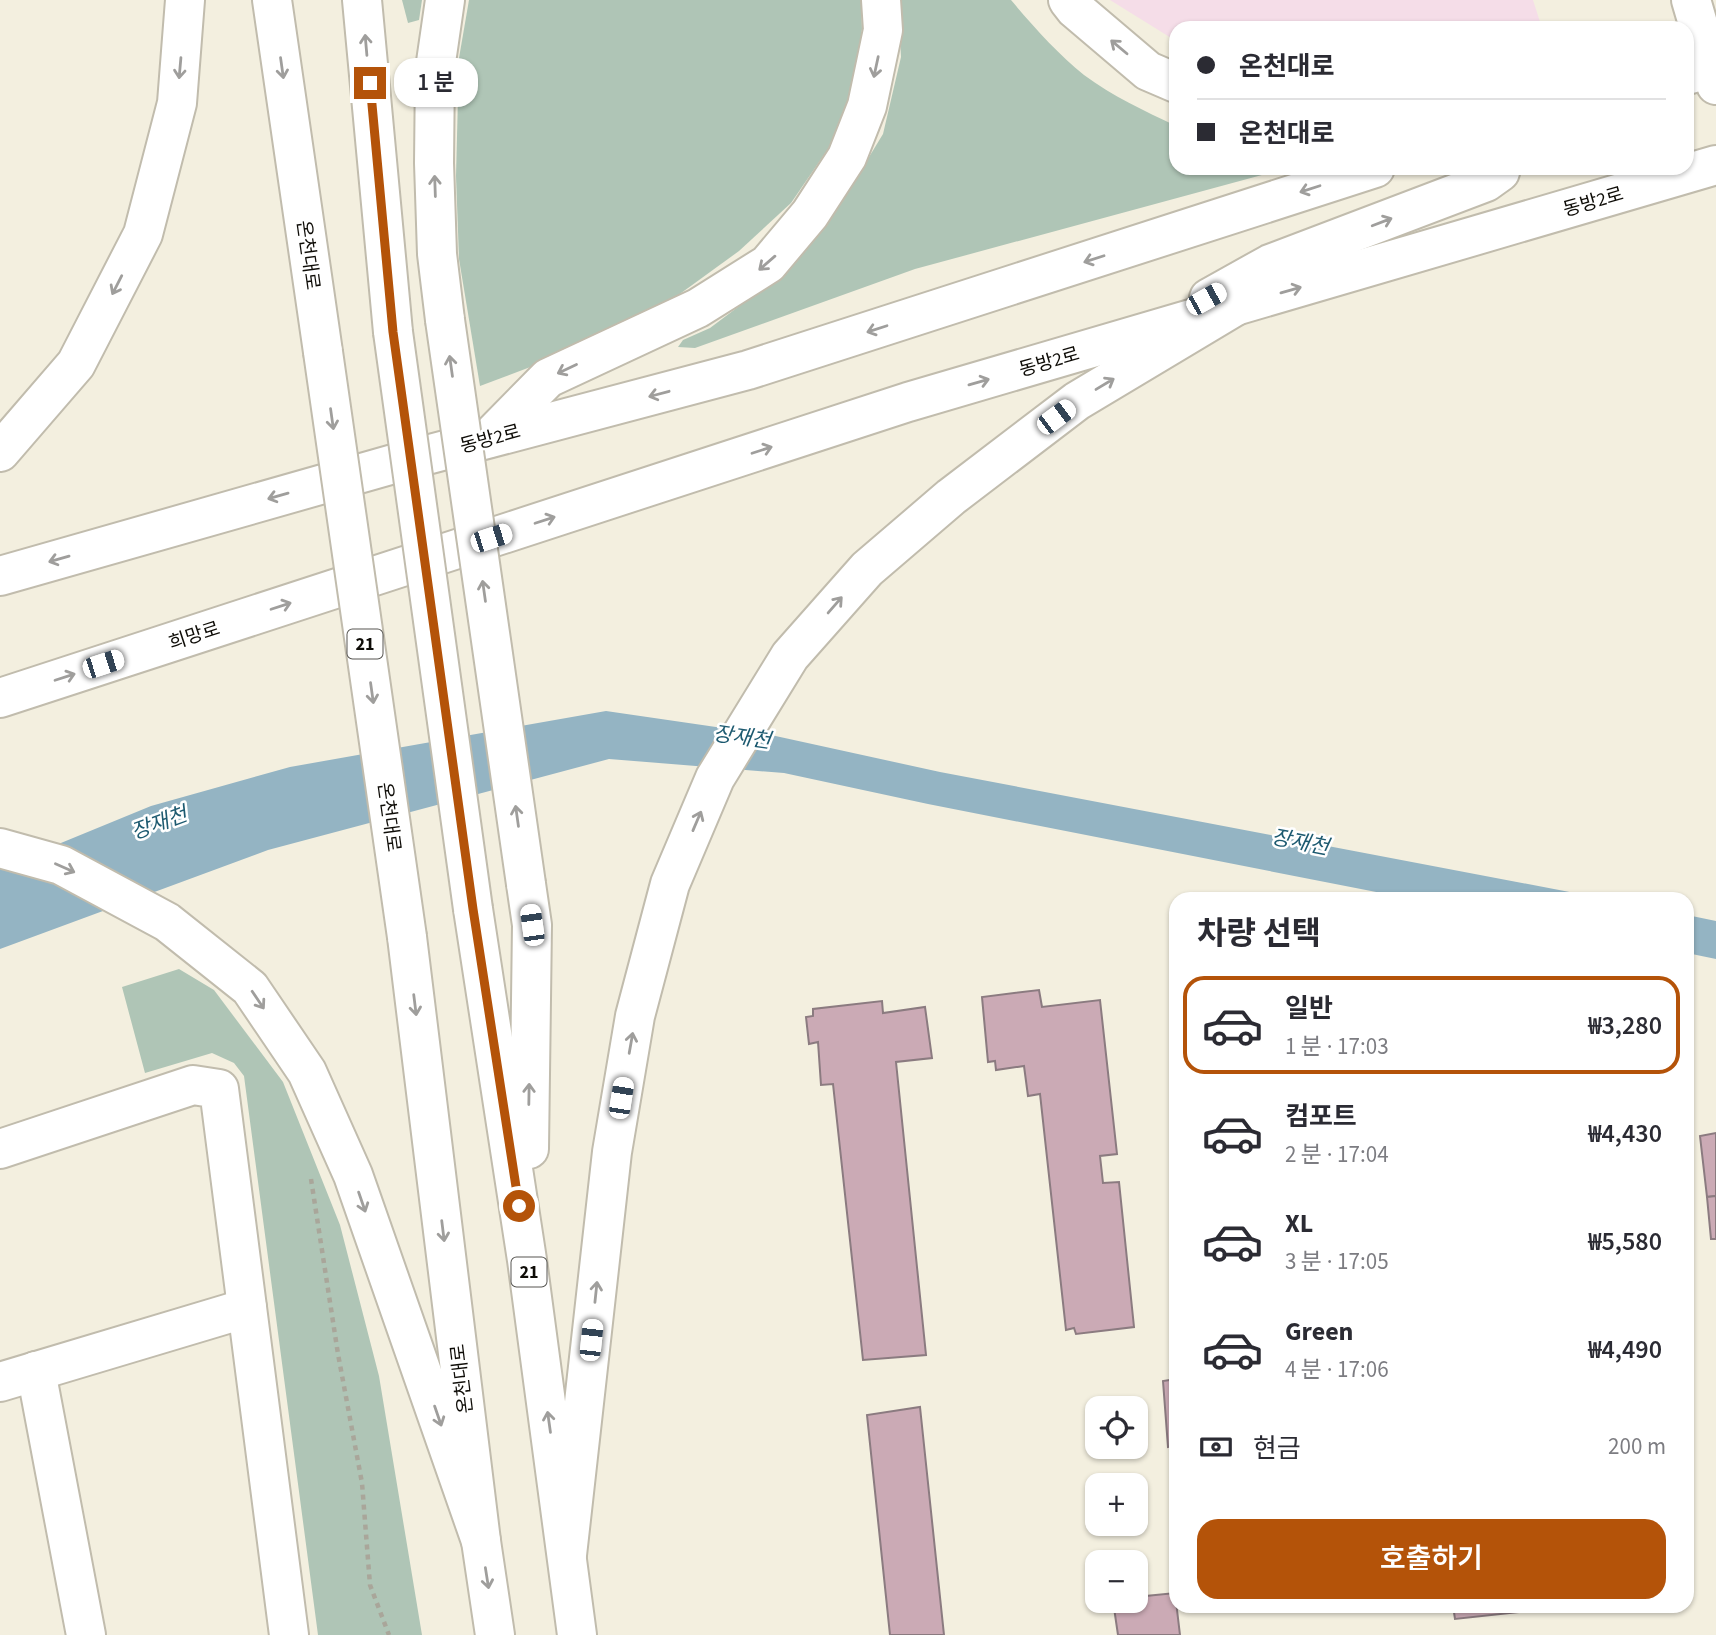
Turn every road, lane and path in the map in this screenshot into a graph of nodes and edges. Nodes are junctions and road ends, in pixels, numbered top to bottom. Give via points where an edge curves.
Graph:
1 (185, 0) edge
2 (272, 0) edge
3 (362, 0) edge
4 (445, 0) edge
5 (880, 0) edge
6 (1068, 0) edge
7 (1691, 0) edge
8 (1705, 76) edge
9 (1169, 80) edge
10 (1716, 165) edge
11 (1694, 171) edge
12 (1353, 175) edge
13 (1497, 175) edge
14 (1682, 175) edge
15 (1234, 307) junction
16 (1143, 334) junction
17 (489, 438) junction
18 (0, 452) edge
19 (387, 572) joint
20 (0, 576) edge
21 (0, 698) edge
22 (0, 848) edge
23 (0, 1149) edge
24 (309, 1171) dead end
25 (527, 1260) junction
26 (247, 1308) junction
27 (36, 1371) junction
28 (0, 1382) edge
29 (481, 1541) junction
30 (567, 1555) junction
31 (86, 1635) edge
32 (289, 1635) edge
33 (389, 1635) edge
34 (495, 1635) edge
35 (578, 1635) edge

1 -> 18 main road via 177,103 144,233 76,364
2 -> 29 main road, 온천대로 / 21, bridge via 407,937
25 -> 3 main road, 21, bridge via 393,332
25 -> 4 main road, bridge via 532,925 437,254 435,69
5 -> 17 main road via 883,30 867,106 847,157 810,214 768,264 698,308 548,378
9 -> 6 main road via 1148,71
7 - 8 main road
11 -> 10 main road, 동방2로
12 -> 17 main road, 동방2로 via 748,370
16 -> 13 main road via 1270,264
15 -> 14 main road, 동방2로
15 - 16 main road, 동방2로
30 -> 15 main road via 612,1152 635,1016 670,884 715,778 790,656 867,569 951,497 1077,401
19 -> 16 main road, 동방2로 via 908,402
17 -> 20 main road, 동방2로
21 -> 19 main road, 희망로
22 -> 29 main road via 61,865 167,922 250,988 307,1072 353,1175
23 - 26 main road via 193,1085 219,1089
24 - 33 path via 362,1482 370,1585
30 -> 25 main road, 21
26 - 27 main road
26 - 32 main road
27 - 28 main road
27 - 31 main road
29 -> 34 main road, 온천대로 / 21
30 - 35 main road, 21

